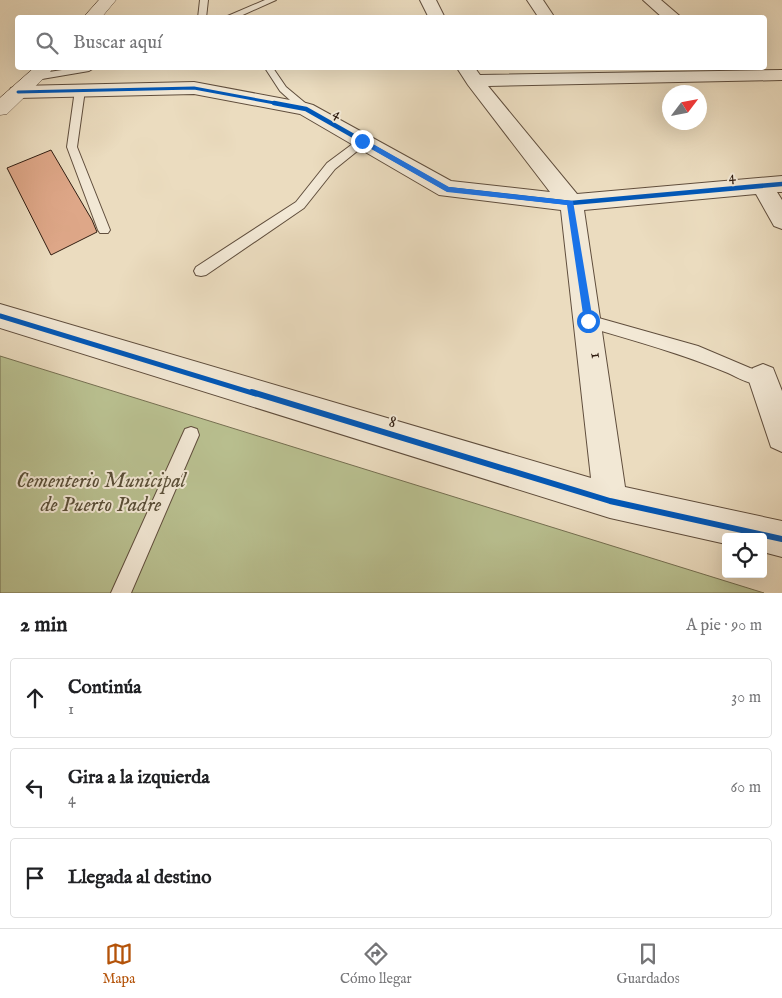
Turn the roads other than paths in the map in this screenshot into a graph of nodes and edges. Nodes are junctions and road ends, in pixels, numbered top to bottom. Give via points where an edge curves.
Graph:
1 (108, 0) edge
2 (204, 0) edge
3 (272, 0) edge
4 (428, 0) edge
5 (535, 0) edge
6 (651, 0) edge
7 (94, 15) edge
8 (202, 15) edge
9 (234, 15) edge
10 (436, 15) edge
11 (545, 15) edge
12 (670, 15) edge
13 (64, 70) edge
14 (270, 70) edge
15 (741, 71) edge
16 (40, 72) edge
17 (584, 73) edge
18 (470, 74) edge
19 (782, 75) edge
20 (80, 90) junction
21 (18, 92) junction
22 (0, 109) edge
23 (306, 109) junction
24 (362, 141) junction
25 (772, 185) edge
26 (571, 203) junction
27 (782, 220) edge
28 (104, 230) dead end
29 (200, 271) dead end
30 (0, 316) edge
31 (588, 321) junction
32 (773, 380) edge
33 (191, 435) dead end
34 (782, 436) edge
35 (610, 501) junction
36 (782, 539) edge
37 (121, 593) edge

1 - 7 street
2 - 8 lane
3 - 9 lane
4 - 10 street
5 - 11 street
6 - 12 street
13 - 16 lane
14 - 23 lane via 284,89
15 - 17 street
15 - 19 street
16 - 21 street
17 - 18 street
18 - 26 street
20 - 21 street, 4
20 - 23 street, 4 via 194,88
20 - 28 lane via 72,147
21 - 22 street
23 - 24 street, 4
24 - 26 street, 4 via 447,189
24 - 29 lane via 331,166 300,205
25 - 26 street, 4
25 - 27 street
26 - 31 street, 1
30 - 35 street, 8
31 - 32 lane via 698,352 749,375
31 - 35 street, 1
32 - 34 street
33 - 37 lane
35 - 36 street, 8

